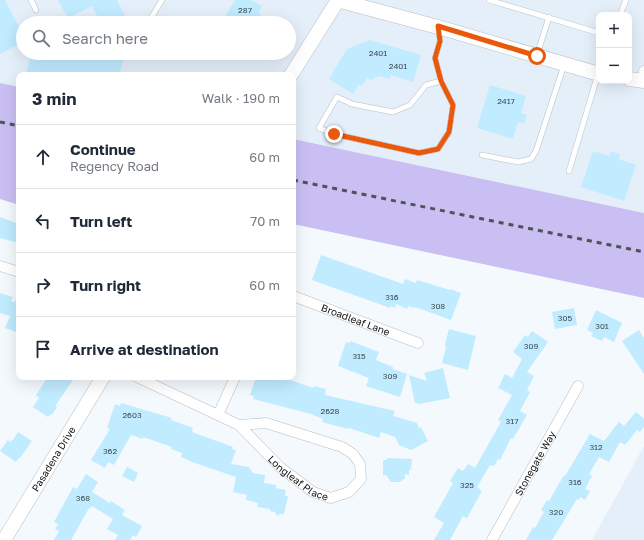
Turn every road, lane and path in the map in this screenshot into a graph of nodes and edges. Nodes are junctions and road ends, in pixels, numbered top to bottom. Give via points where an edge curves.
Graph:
1 (31, 0) edge
2 (162, 0) edge
3 (337, 0) edge
4 (489, 0) edge
5 (626, 0) edge
6 (36, 10) dead end
7 (621, 12) edge
8 (152, 16) edge
9 (549, 17) junction
10 (438, 26) junction
11 (596, 32) edge
12 (537, 56) junction
13 (564, 64) junction
14 (293, 72) edge
15 (596, 73) edge
16 (441, 81) junction
17 (596, 81) edge
18 (482, 155) dead end
19 (569, 171) dead end
20 (0, 266) edge
21 (16, 271) edge
22 (296, 297) edge
23 (418, 344) dead end
24 (101, 380) edge
25 (143, 380) edge
26 (235, 380) edge
27 (578, 386) dead end
28 (218, 415) junction
29 (239, 425) junction
30 (4, 540) edge
31 (492, 540) edge

1 - 6 lane
2 - 8 lane
3 - 10 street
3 - 14 street
4 - 9 lane
5 - 7 lane
9 - 11 lane
9 - 12 lane
10 - 12 street
10 - 16 lane via 440,41 435,58
12 - 13 street
13 - 15 street
13 - 18 lane via 536,151 531,159 518,162
16 - 16 lane via 453,105 449,132 438,149 419,153 334,134 319,128 337,97 352,104 393,112 410,104 426,85
17 - 19 lane
20 - 21 street
22 - 23 street, Broadleaf Lane
24 - 30 street, Pasadena Drive
25 - 28 street, Longleaf Place
26 - 28 street
27 - 31 street, Stonegate Way
28 - 29 street, Longleaf Place
29 - 29 street, Longleaf Place via 266,423 342,447 353,454 360,464 361,479 349,492 332,498 312,492 280,467

